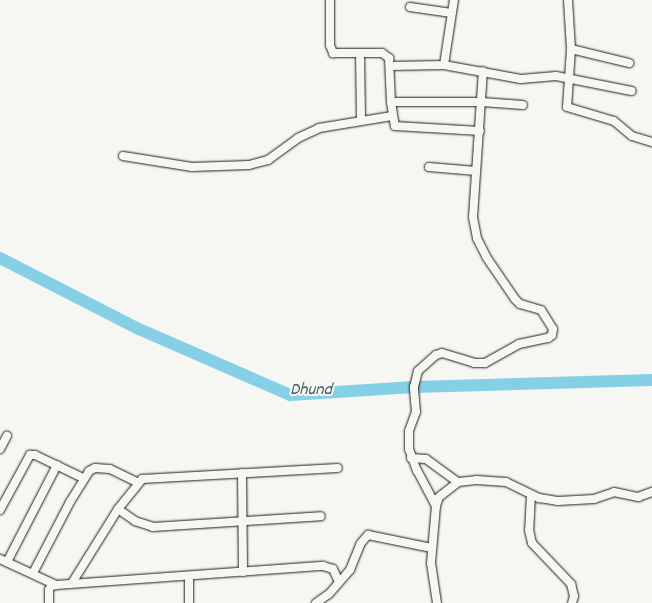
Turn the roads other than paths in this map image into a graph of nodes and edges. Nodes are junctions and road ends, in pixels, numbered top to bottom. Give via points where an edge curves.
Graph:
1 (330, 0) edge
2 (454, 0) edge
3 (568, 0) edge
4 (410, 7) dead end
5 (452, 13) junction
6 (571, 49) junction
7 (360, 54) junction
8 (629, 63) dead end
9 (444, 65) junction
10 (391, 66) junction
11 (483, 71) junction
12 (568, 78) junction
13 (632, 91) dead end
14 (391, 102) junction
15 (482, 102) junction
16 (523, 105) dead end
17 (392, 116) junction
18 (361, 120) junction
19 (480, 131) junction
20 (652, 142) edge
21 (123, 156) dead end
22 (429, 167) dead end
23 (476, 171) junction
24 (7, 436) dead end
25 (0, 449) edge
26 (411, 458) junction
27 (57, 465) junction
28 (338, 468) dead end
29 (242, 473) junction
30 (84, 478) junction
31 (137, 482) junction
32 (458, 482) junction
33 (652, 492) edge
34 (531, 495) junction
35 (436, 506) junction
36 (118, 509) junction
37 (0, 510) edge
38 (320, 516) dead end
39 (244, 522) junction
40 (432, 548) junction
41 (3, 560) edge
42 (243, 572) junction
43 (33, 573) junction
44 (189, 576) junction
45 (339, 582) junction
46 (72, 584) junction
47 (56, 585) junction
48 (49, 603) edge
49 (189, 603) edge
50 (316, 603) edge
51 (437, 603) edge
52 (572, 603) edge

1 - 7 street via 331,50 336,54
2 - 5 street
3 - 6 street
4 - 5 street
5 - 9 street
6 - 8 street
6 - 12 street
7 - 10 street via 386,54
7 - 18 street
9 - 10 street
9 - 11 street
10 - 14 street
11 - 12 street via 521,78
11 - 15 street
12 - 13 street
12 - 20 street via 568,106 614,121 632,136
14 - 15 street
14 - 17 street
15 - 16 street
15 - 19 street
17 - 18 street
17 - 19 street via 399,128
18 - 21 street via 320,128 298,138 268,160 249,165 192,167
19 - 23 street
22 - 23 street
23 - 26 street via 473,217 477,238 487,258 520,304 541,310 550,322 552,335 519,344 485,363 442,353 422,366 415,380 416,412 408,439
24 - 25 street
26 - 32 street via 426,459
26 - 35 street
27 - 30 street
27 - 37 street via 35,454 30,455
27 - 41 street
28 - 29 street
29 - 31 street via 148,477
29 - 39 street
30 - 31 street via 94,468 102,467
30 - 43 street
31 - 36 street
32 - 34 street via 497,480
32 - 35 street via 446,491
33 - 34 street via 638,497 614,492 594,499 558,501
34 - 52 street via 529,530 532,543 571,584
35 - 40 street
36 - 39 street via 135,522 153,527
36 - 46 street
38 - 39 street
39 - 42 street
40 - 45 street via 368,535 361,543 354,564
40 - 51 street via 431,573
41 - 43 street
42 - 44 street
42 - 45 street via 323,566 333,570
43 - 47 street
44 - 46 street
44 - 49 street
45 - 50 street
46 - 47 street
47 - 48 street via 49,590

